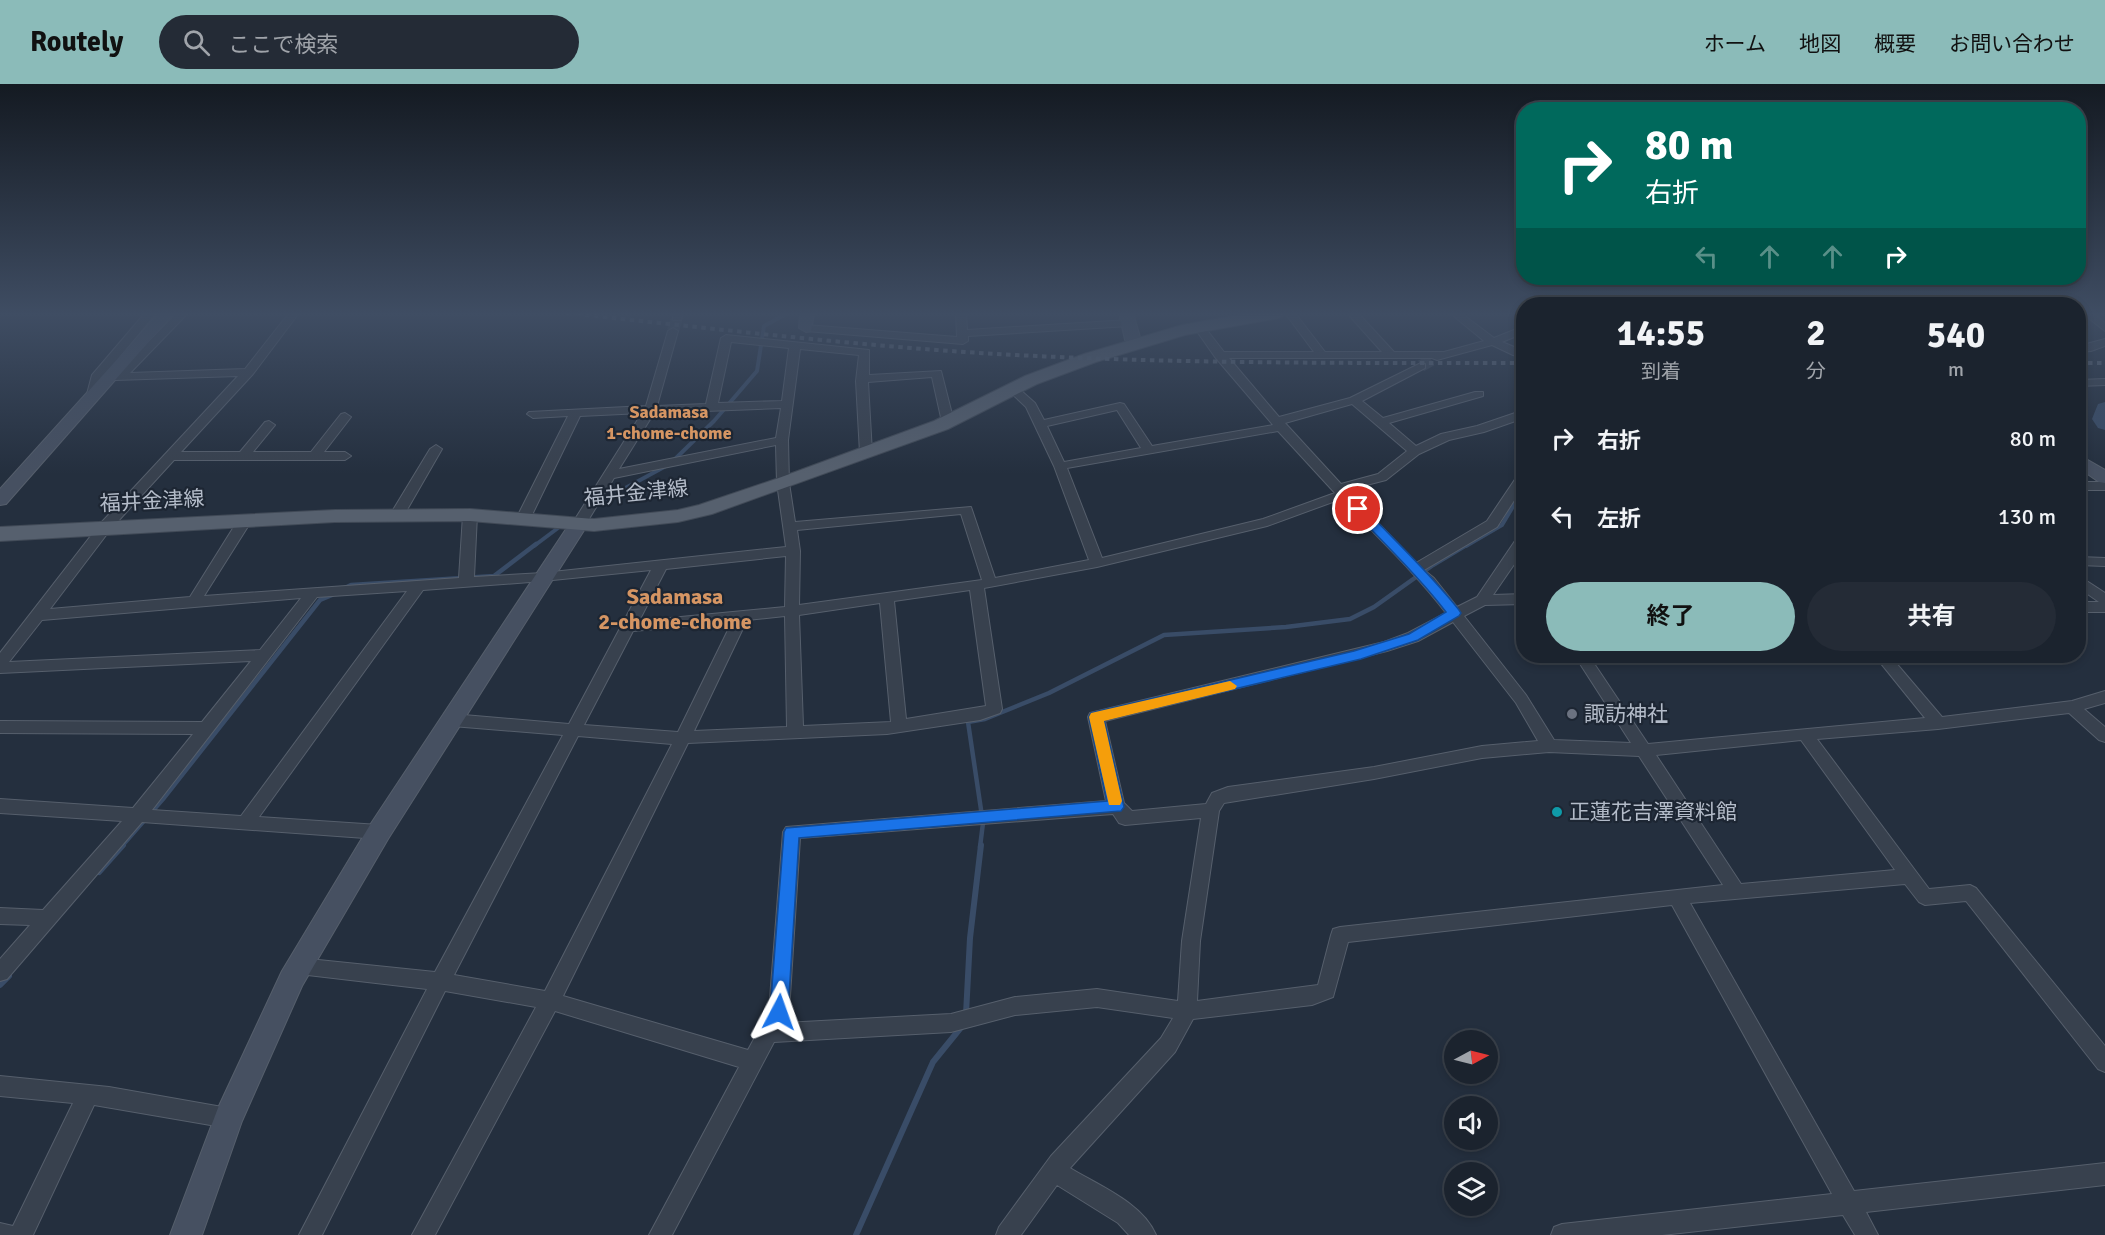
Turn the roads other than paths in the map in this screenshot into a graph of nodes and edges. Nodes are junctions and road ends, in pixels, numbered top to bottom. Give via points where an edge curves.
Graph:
1 (105, 367) edge
2 (118, 367) edge
3 (131, 367) edge
4 (253, 367) edge
5 (664, 367) edge
6 (720, 367) edge
7 (792, 367) edge
8 (864, 367) edge
9 (1067, 367) edge
10 (1230, 367) edge
11 (1420, 367) tunnel mouth
12 (249, 372) junction
13 (122, 376) junction
14 (862, 381) dead end
15 (2105, 382) edge
16 (2086, 383) edge
17 (1013, 389) junction
18 (93, 394) junction
19 (1479, 394) dead end
20 (1354, 400) junction
21 (787, 404) junction
22 (711, 407) junction
23 (650, 410) junction
24 (533, 414) dead end
25 (575, 414) junction
26 (345, 417) dead end
27 (1516, 417) edge
28 (948, 422) junction
29 (1381, 422) junction
30 (1040, 424) junction
31 (1278, 424) junction
32 (269, 426) dead end
33 (782, 440) junction
34 (436, 449) dead end
35 (1148, 450) junction
36 (1415, 451) junction
37 (866, 453) junction
38 (169, 456) junction
39 (243, 456) junction
40 (315, 456) junction
41 (345, 456) dead end
42 (2086, 465) edge
43 (1060, 466) junction
44 (609, 475) junction
45 (2105, 478) edge
46 (783, 483) junction
47 (2086, 486) edge
48 (2105, 486) edge
49 (1516, 487) edge
50 (1341, 491) junction
51 (0, 500) edge
52 (397, 514) junction
53 (470, 515) junction
54 (523, 519) junction
55 (245, 520) junction
56 (579, 524) junction
57 (105, 527) junction
58 (790, 527) junction
59 (0, 534) edge
60 (793, 551) junction
61 (1516, 552) edge
62 (2086, 561) edge
63 (2105, 562) edge
64 (1096, 563) junction
65 (661, 565) junction
66 (1415, 570) junction
67 (543, 577) junction
68 (464, 583) junction
69 (983, 584) junction
70 (418, 586) junction
71 (2086, 586) edge
72 (313, 594) junction
73 (887, 598) junction
74 (1516, 599) edge
75 (1482, 600) junction
76 (2105, 600) edge
77 (194, 601) junction
78 (2086, 607) edge
79 (2105, 607) edge
80 (792, 611) junction
81 (1454, 613) junction
82 (39, 615) junction
83 (742, 616) junction
84 (628, 627) junction
85 (264, 655) junction
86 (1587, 663) edge
87 (1888, 663) edge
88 (0, 666) edge
89 (2105, 697) edge
90 (2072, 707) junction
91 (452, 720) junction
92 (1938, 723) junction
93 (899, 726) junction
94 (0, 727) edge
95 (206, 728) junction
96 (572, 732) junction
97 (795, 732) junction
98 (1805, 734) junction
99 (2105, 736) edge
100 (683, 738) junction
101 (1549, 746) junction
102 (1643, 750) junction
103 (0, 806) edge
104 (1116, 807) junction
105 (1211, 810) junction
106 (137, 816) junction
107 (245, 823) junction
108 (379, 832) junction
109 (1909, 876) junction
110 (1737, 892) junction
111 (1677, 897) junction
112 (0, 916) edge
113 (47, 918) junction
114 (299, 966) junction
115 (0, 973) edge
116 (441, 982) junction
117 (550, 1001) junction
118 (1187, 1011) junction
119 (768, 1033) junction
120 (751, 1061) junction
121 (2105, 1062) edge
122 (0, 1086) edge
123 (88, 1095) junction
124 (228, 1118) junction
125 (1054, 1171) junction
126 (2105, 1174) edge
127 (1849, 1203) junction
128 (0, 1234) edge
129 (7, 1235) edge
130 (21, 1235) edge
131 (186, 1235) edge
132 (310, 1235) edge
133 (423, 1235) edge
134 (660, 1235) edge
135 (1007, 1235) edge
136 (1145, 1235) edge
137 (1562, 1235) edge
138 (1867, 1235) edge

1 - 18 street via 96,377
2 - 18 street
3 - 13 street
4 - 12 street
5 - 23 street
6 - 22 street
7 - 21 street
8 - 28 street via 863,379 938,373
9 - 17 main road, 福井金津線
10 - 31 street
11 - 20 street
12 - 13 street
12 - 38 street
13 - 18 street
14 - 37 street
15 - 16 street
17 - 28 main road, 福井金津線
17 - 30 street via 1031,405
18 - 51 street
19 - 29 street
20 - 29 street
20 - 31 street
21 - 22 street
21 - 33 street
22 - 23 street
23 - 25 street
23 - 44 street
24 - 25 street
25 - 54 street
26 - 40 street
27 - 36 street via 1445,437
28 - 37 main road, 福井金津線
29 - 36 street
30 - 35 street via 1120,406
30 - 43 street
31 - 35 street
31 - 50 street
32 - 39 street
33 - 44 street
33 - 46 street
34 - 52 street
35 - 43 street
36 - 50 street via 1382,477
37 - 46 main road, 福井金津線
38 - 39 street
38 - 57 street
39 - 40 street
40 - 41 street
42 - 45 street
43 - 64 street
44 - 56 street
46 - 56 main road, 福井金津線 via 678,516
46 - 58 street
47 - 48 street
49 - 66 street via 1492,524
50 - 64 street via 1267,522
50 - 66 street
52 - 53 main road, 福井金津線
52 - 55 main road, 福井金津線
53 - 54 main road, 福井金津線
53 - 68 street via 468,574
54 - 56 main road, 福井金津線
55 - 57 main road, 福井金津線
55 - 77 street
56 - 67 street
57 - 59 main road, 福井金津線
57 - 82 street
58 - 60 street
58 - 69 street via 966,510
60 - 65 street
60 - 80 street
61 - 75 street
62 - 63 street
64 - 69 street
65 - 67 street
65 - 84 street
66 - 81 street
67 - 68 street
67 - 91 street
68 - 70 street
69 - 73 street
69 - 93 street via 994,709
70 - 72 street
70 - 107 street
71 - 76 street
72 - 77 street
72 - 85 street
73 - 80 street
73 - 93 street
74 - 75 street
75 - 81 street
77 - 82 street
78 - 79 street
80 - 83 street
80 - 97 street
81 - 101 street via 1521,699
81 - 104 street via 1413,637 1356,656 1096,717
82 - 88 street
83 - 84 street
83 - 100 street
84 - 96 street
85 - 88 street
85 - 95 street
86 - 102 street
87 - 92 street
89 - 90 street
90 - 92 street
90 - 99 street
91 - 96 street
91 - 108 street
92 - 98 street
93 - 97 street
94 - 95 street
95 - 106 street
96 - 100 street
96 - 116 street
97 - 100 street
98 - 102 street
98 - 109 street
100 - 117 street
101 - 102 street
101 - 105 street via 1482,752 1374,773 1228,794 1218,798
102 - 110 street
103 - 106 street
104 - 105 street via 1124,812 1125,818
104 - 119 street via 792,832 779,1012
105 - 118 street via 1191,941
106 - 107 street
106 - 113 street
107 - 108 street
108 - 114 street
109 - 110 street
109 - 121 street via 1925,897 1970,893
110 - 111 street
111 - 118 street via 1340,935 1326,991
111 - 127 street
112 - 113 street
113 - 115 street
114 - 116 street
114 - 124 street
116 - 117 street
116 - 132 street
117 - 120 street
117 - 133 street
118 - 119 street via 1097,998 1015,1006 951,1023
118 - 125 street via 1168,1045
119 - 120 street
120 - 134 street
122 - 123 street
123 - 124 street
123 - 130 street
124 - 131 street
125 - 135 street
125 - 136 street via 1126,1215
126 - 127 street
127 - 137 street
127 - 138 street
128 - 129 street

